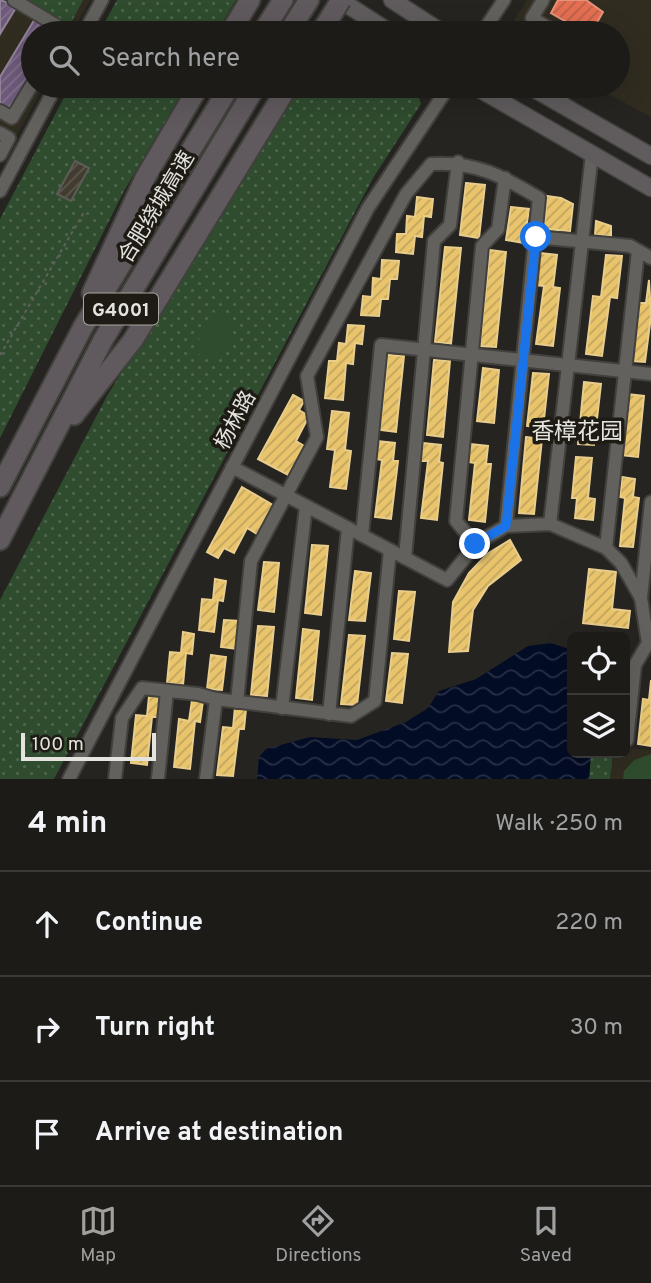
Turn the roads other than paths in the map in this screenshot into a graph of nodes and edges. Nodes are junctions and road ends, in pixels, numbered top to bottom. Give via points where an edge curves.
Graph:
1 (14, 0) edge
2 (102, 0) edge
3 (250, 0) edge
4 (309, 0) edge
5 (341, 0) edge
6 (392, 0) edge
7 (504, 0) edge
8 (543, 0) edge
9 (281, 3) edge
10 (49, 21) edge
11 (91, 21) edge
12 (237, 21) edge
13 (270, 21) edge
14 (295, 21) edge
15 (328, 21) edge
16 (373, 21) edge
17 (424, 21) edge
18 (490, 21) edge
19 (537, 21) edge
20 (24, 98) edge
21 (50, 98) edge
22 (192, 98) edge
23 (223, 98) edge
24 (249, 98) edge
25 (281, 98) edge
26 (441, 98) edge
27 (495, 98) edge
28 (549, 98) edge
29 (561, 98) edge
30 (558, 103) junction
31 (0, 111) edge
32 (0, 133) edge
33 (592, 154) junction
34 (0, 155) edge
35 (651, 156) edge
36 (458, 162) junction
37 (505, 178) junction
38 (651, 188) edge
39 (0, 191) edge
40 (536, 237) junction
41 (582, 241) junction
42 (638, 251) junction
43 (651, 258) edge
44 (424, 349) junction
45 (472, 354) junction
46 (523, 359) junction
47 (569, 363) junction
48 (625, 370) junction
49 (651, 374) edge
50 (25, 438) junction
51 (45, 451) junction
52 (232, 467) junction
53 (0, 487) edge
54 (287, 496) junction
55 (651, 502) edge
56 (306, 506) junction
57 (550, 524) junction
58 (506, 526) junction
59 (348, 528) junction
60 (362, 535) junction
61 (0, 540) edge
62 (475, 544) junction
63 (606, 548) junction
64 (390, 550) junction
65 (405, 558) junction
66 (640, 598) junction
67 (649, 643) edge
68 (167, 691) junction
69 (216, 699) junction
70 (237, 702) junction
71 (282, 708) junction
72 (630, 712) edge
73 (329, 714) junction
74 (69, 779) edge
75 (115, 779) edge
76 (158, 779) edge
77 (206, 779) edge

1 - 10 street
2 - 11 street
3 - 12 highway
4 - 14 highway
5 - 15 highway, bridge
5 - 16 main road
6 - 17 main road
7 - 18 street
8 - 19 street via 532,18
9 - 13 highway
20 - 31 street via 12,118
21 - 39 street
22 - 50 highway via 145,177
23 - 50 highway, 合肥绕城高速 / G4001 via 83,327
24 - 51 highway, 合肥绕城高速 / G4001 via 103,340
25 - 51 highway via 133,340
26 - 52 street, 杨林路 via 368,208
27 - 33 main road
28 - 30 main road
29 - 30 street
30 - 35 main road
32 - 34 street via 9,138
33 - 38 main road
33 - 41 street
36 - 37 street
36 - 44 street via 450,225 434,241
36 - 54 street via 430,164 406,194 307,376 317,437
37 - 40 street via 539,198
37 - 45 street via 498,229 482,246
40 - 41 street
40 - 46 street
41 - 42 street via 630,246
41 - 47 street
42 - 43 street
42 - 48 street
44 - 45 street
44 - 60 street via 381,345
44 - 65 street
45 - 46 street
45 - 62 street via 456,522
46 - 47 street
46 - 58 street
47 - 48 street
47 - 57 street
48 - 49 street
48 - 63 street
50 - 53 highway, 合肥绕城高速 / G4001
51 - 61 highway, 合肥绕城高速 / G4001
52 - 54 street
52 - 74 street, 杨林路
54 - 56 street
54 - 70 street via 251,561
55 - 66 street
56 - 59 street
56 - 71 street
57 - 58 street
57 - 63 street
58 - 62 street
59 - 60 street
59 - 73 street
60 - 64 street
62 - 65 street via 447,580
63 - 66 street via 621,563
64 - 65 street
64 - 73 street via 376,701 351,716
66 - 67 street
67 - 72 street via 635,665
68 - 69 street
68 - 75 street via 142,688 122,718
68 - 76 street
69 - 70 street
69 - 77 street
70 - 71 street
71 - 73 street

